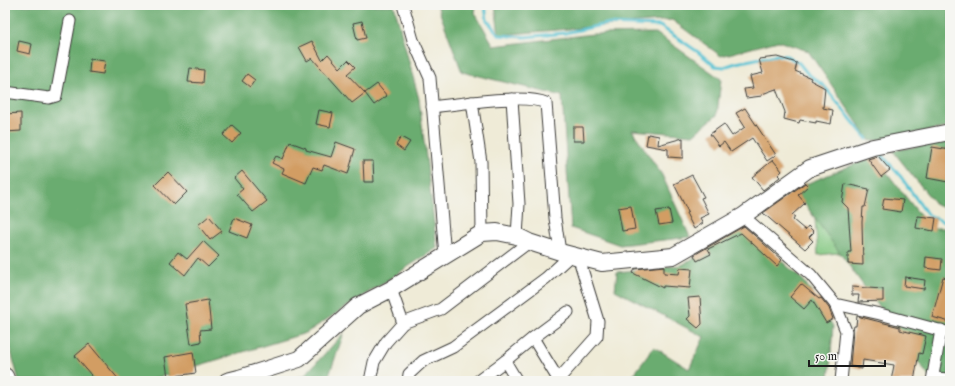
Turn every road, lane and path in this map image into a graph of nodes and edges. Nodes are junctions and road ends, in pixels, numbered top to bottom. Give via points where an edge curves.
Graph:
1 (403, 5) edge
2 (70, 21) dead end
3 (5, 92) edge
4 (512, 99) junction
5 (472, 102) junction
6 (432, 107) junction
7 (950, 132) edge
8 (743, 216) junction
9 (482, 232) junction
10 (523, 239) junction
11 (570, 254) junction
12 (445, 256) junction
13 (391, 289) junction
14 (835, 304) junction
15 (568, 312) dead end
16 (403, 323) junction
17 (945, 332) edge
18 (533, 338) junction
19 (505, 362) junction
20 (5, 376) edge
21 (933, 379) edge
22 (950, 379) edge
23 (558, 380) edge
24 (7, 381) edge
25 (227, 381) edge
26 (370, 381) edge
27 (408, 381) edge
28 (478, 381) edge
29 (517, 381) edge
30 (841, 381) edge

1 - 6 street via 413,40 430,78
2 - 3 street via 56,96 49,98
4 - 5 street
4 - 10 street
4 - 11 street via 541,100 546,103 555,218
5 - 6 street
5 - 9 street via 481,162
6 - 12 street
7 - 8 street via 873,147 810,168
8 - 11 street via 673,256 602,263
8 - 14 street via 811,275
9 - 10 street via 497,232
9 - 12 street
10 - 11 street
10 - 16 street via 440,309
11 - 23 street via 598,321 597,336
11 - 27 street via 546,278 453,346 423,361 409,374
12 - 13 street
13 - 16 street
13 - 25 street via 358,306 299,359
14 - 17 street
14 - 30 street via 846,331
15 - 18 street
16 - 26 street via 386,342 374,362
17 - 21 street
18 - 19 street
18 - 23 street
19 - 28 street
19 - 29 street
20 - 24 street
21 - 22 street

